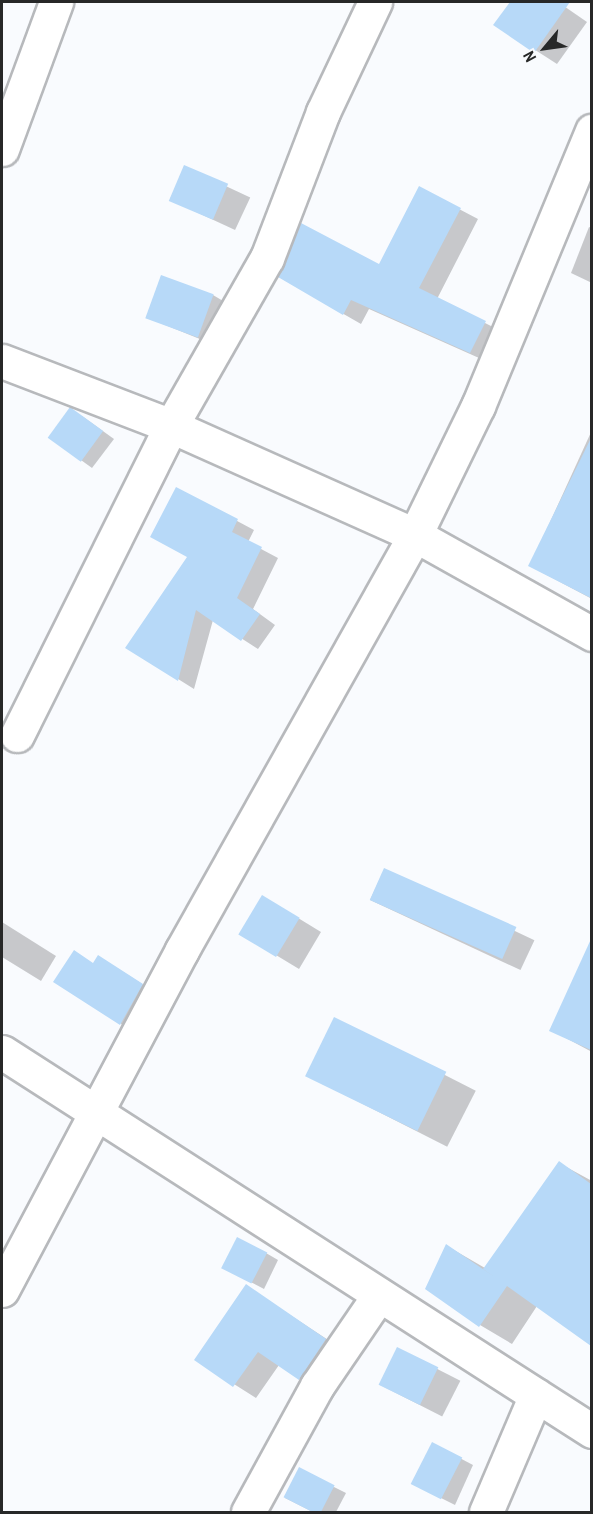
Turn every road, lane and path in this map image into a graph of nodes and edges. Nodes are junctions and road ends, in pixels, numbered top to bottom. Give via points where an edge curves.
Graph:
1 (56, 2) edge
2 (375, 2) edge
3 (591, 131) edge
4 (2, 149) edge
5 (2, 361) edge
6 (171, 426) junction
7 (414, 535) junction
8 (591, 634) edge
9 (17, 735) dead end
10 (2, 1052) edge
11 (97, 1113) junction
12 (2, 1290) edge
13 (379, 1295) junction
14 (536, 1395) junction
15 (591, 1431) edge
16 (248, 1512) edge
17 (486, 1512) edge

1 - 4 street
2 - 6 street via 323,112 267,258
3 - 7 street via 478,406
5 - 6 street
6 - 7 street
6 - 9 street
7 - 8 street
7 - 11 street
10 - 11 street
11 - 12 street
11 - 13 street
13 - 14 street
13 - 16 street via 317,1386
14 - 15 street
14 - 17 street

